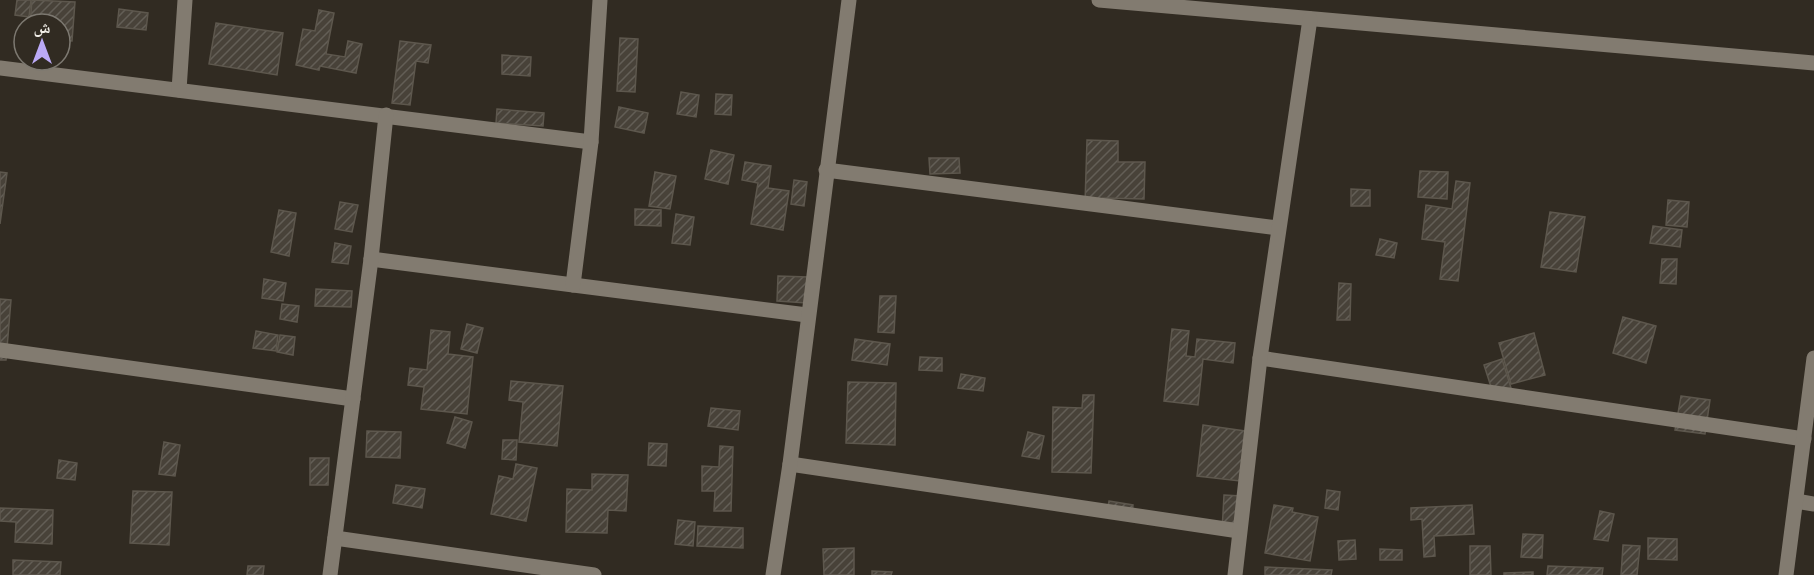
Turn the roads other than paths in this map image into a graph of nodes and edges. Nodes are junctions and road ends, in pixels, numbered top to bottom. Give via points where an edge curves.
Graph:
1 (185, 0) edge
2 (600, 0) edge
3 (849, 0) edge
4 (1099, 0) edge
5 (1310, 19) junction
6 (1814, 63) edge
7 (0, 68) edge
8 (179, 90) junction
9 (386, 115) junction
10 (591, 142) junction
11 (826, 170) junction
12 (1278, 228) junction
13 (371, 259) junction
14 (573, 285) junction
15 (807, 315) junction
16 (0, 350) edge
17 (1260, 358) junction
18 (1814, 358) edge
19 (353, 399) junction
20 (1804, 439) junction
21 (790, 464) junction
22 (1796, 501) junction
23 (1814, 504) edge
24 (1239, 531) junction
25 (335, 538) junction
26 (521, 570) edge
27 (330, 575) edge
28 (594, 575) edge
29 (773, 575) edge
30 (1235, 575) edge
31 (1786, 575) edge

1 - 8 street
2 - 10 street
3 - 11 street
4 - 5 street
5 - 6 street
5 - 12 street
7 - 8 street
8 - 9 street
9 - 10 street
9 - 13 street
10 - 14 street
11 - 12 street
11 - 15 street
12 - 17 street
13 - 14 street
13 - 19 street
14 - 15 street
15 - 21 street
16 - 19 street
17 - 20 street
17 - 24 street
18 - 20 street
19 - 25 street
20 - 22 street
21 - 24 street
21 - 29 street
22 - 23 street
22 - 31 street
24 - 30 street
25 - 26 street
25 - 27 street
26 - 28 street

